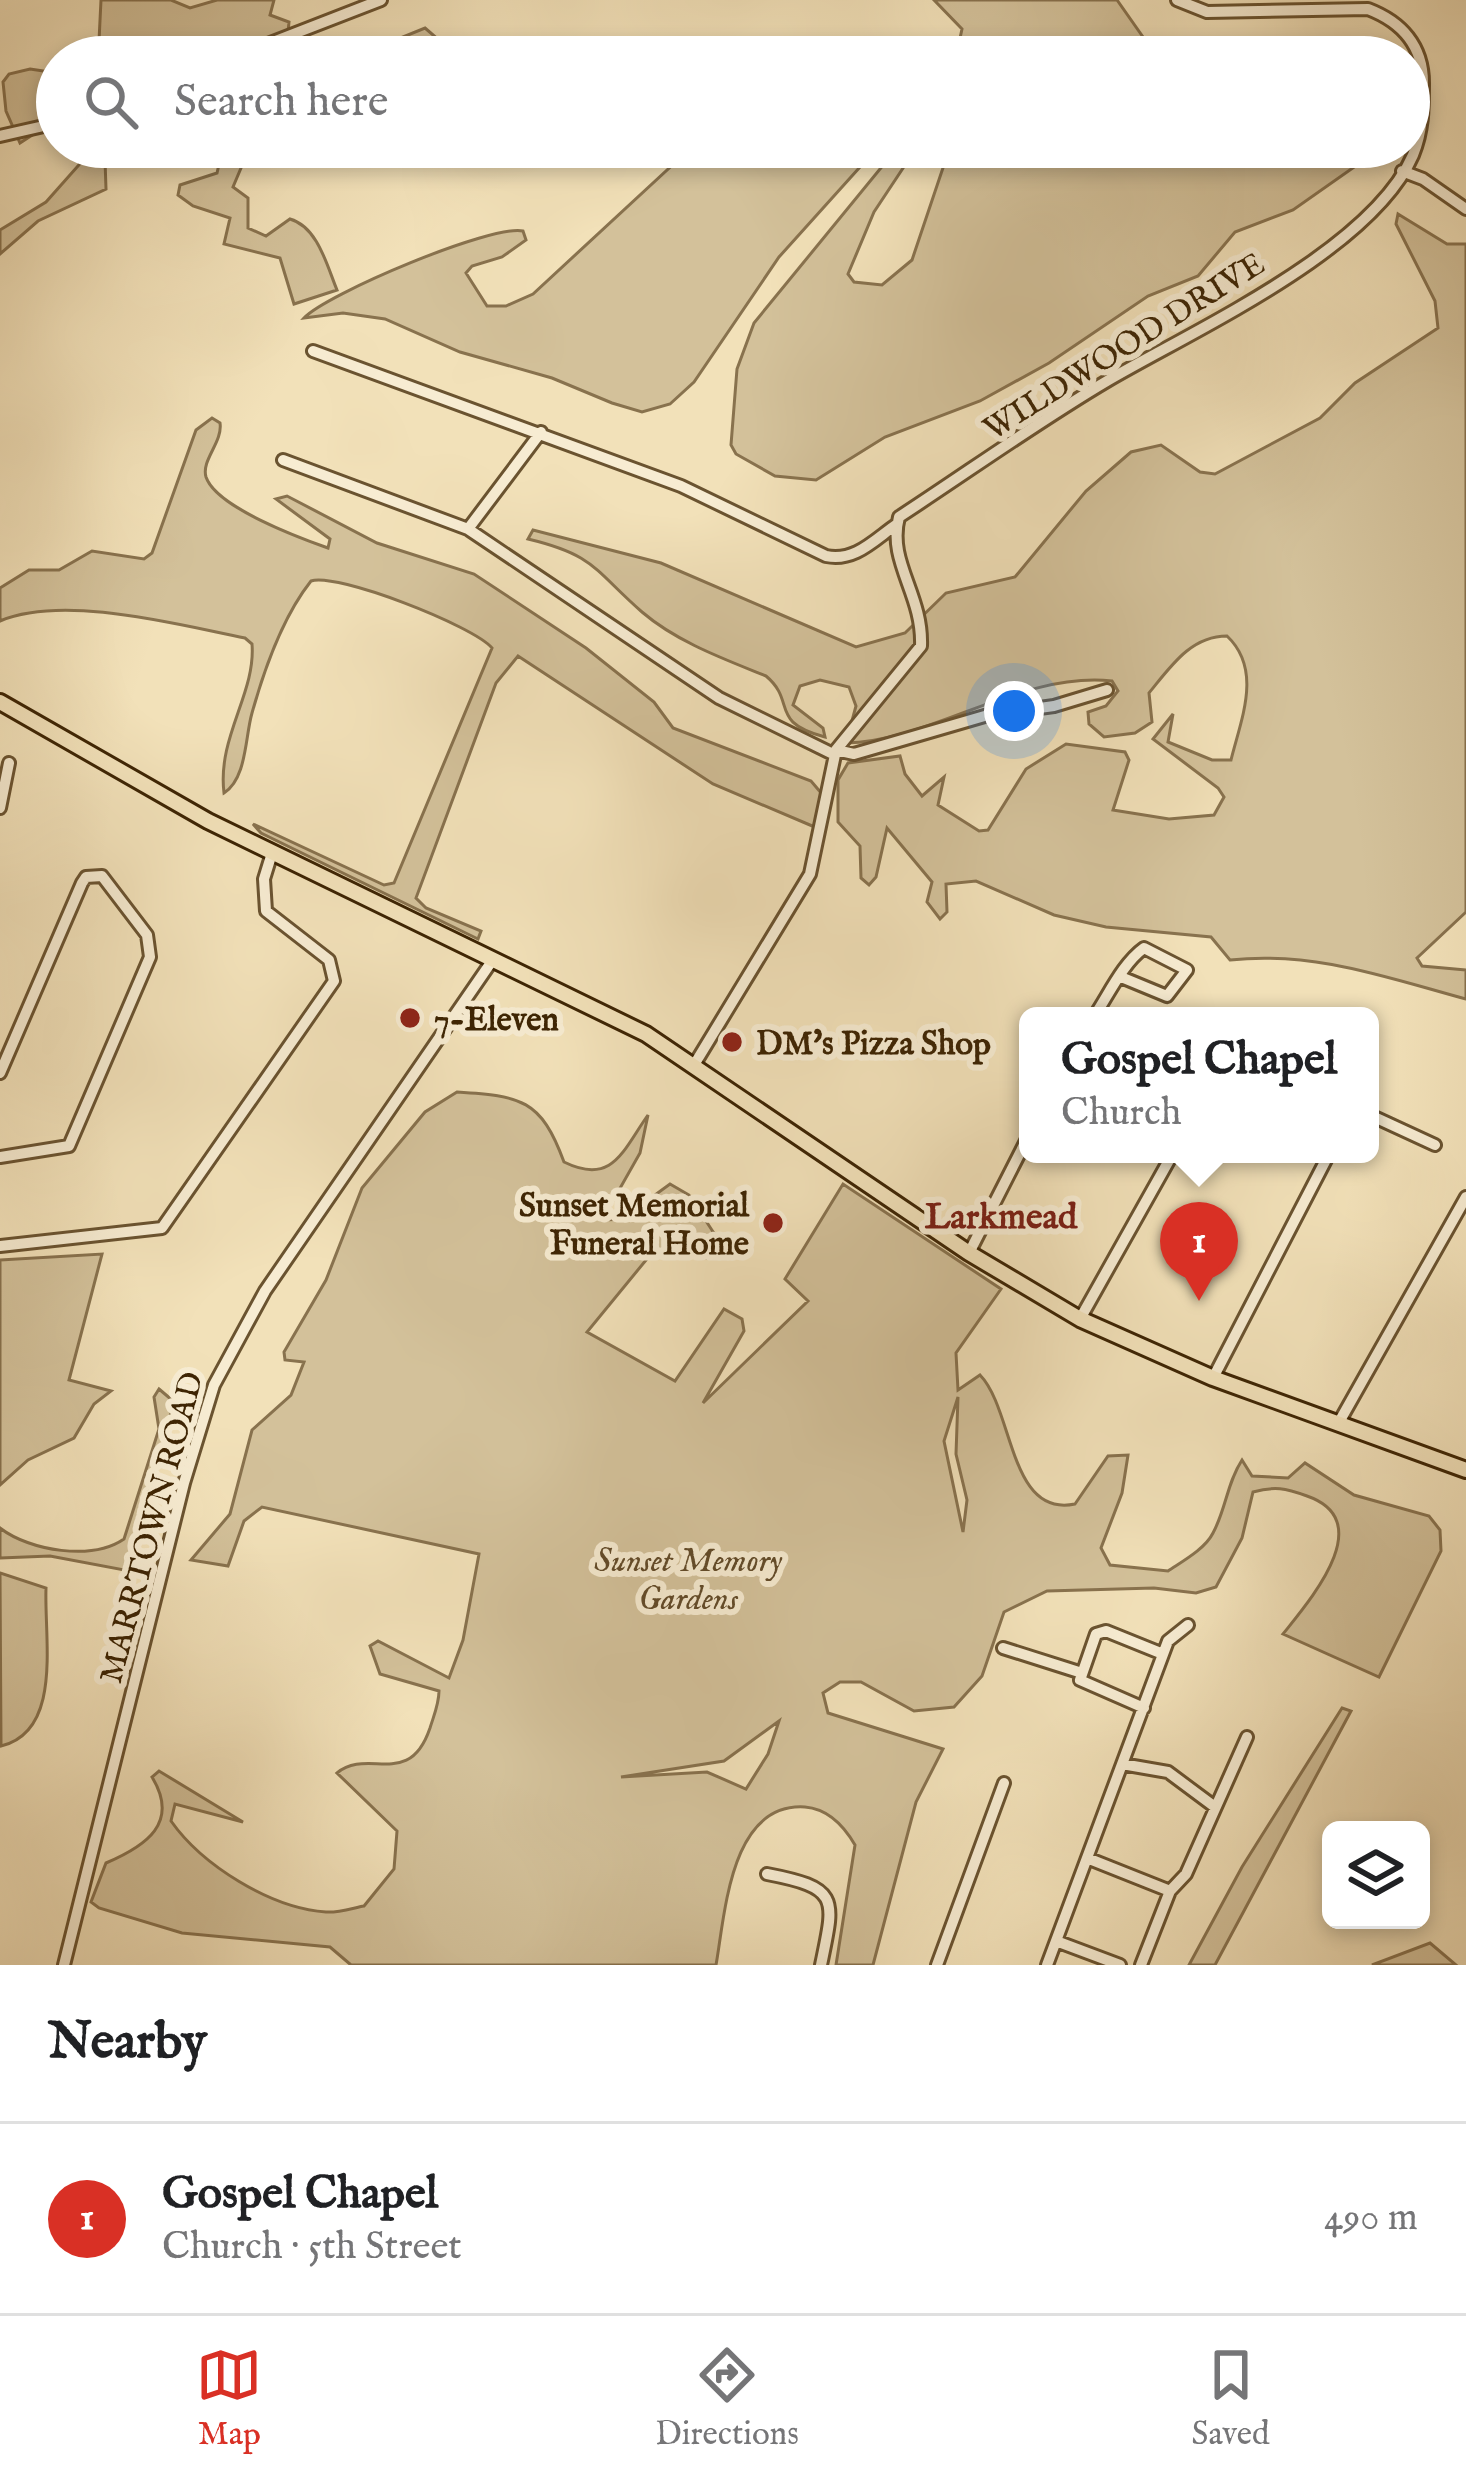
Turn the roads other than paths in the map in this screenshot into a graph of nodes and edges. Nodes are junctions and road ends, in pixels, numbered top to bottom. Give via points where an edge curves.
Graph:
1 (381, 0) edge
2 (1177, 0) edge
3 (288, 36) edge
4 (1408, 36) edge
5 (36, 128) edge
6 (0, 136) edge
7 (1403, 168) edge
8 (1402, 171) junction
9 (1466, 209) edge
10 (313, 351) dead end
11 (541, 432) junction
12 (283, 460) dead end
13 (897, 524) junction
14 (468, 529) junction
15 (1107, 689) dead end
16 (0, 702) edge
17 (835, 752) junction
18 (9, 764) dead end
19 (0, 808) edge
20 (272, 853) junction
21 (492, 961) junction
22 (1121, 977) junction
23 (1101, 1007) edge
24 (694, 1065) junction
25 (0, 1073) edge
26 (1379, 1119) edge
27 (1435, 1145) dead end
28 (1019, 1155) edge
29 (0, 1157) edge
30 (1168, 1163) edge
31 (1324, 1163) edge
32 (1466, 1197) edge
33 (0, 1246) edge
34 (969, 1253) junction
35 (1080, 1319) junction
36 (1213, 1378) junction
37 (1338, 1424) junction
38 (1466, 1470) edge
39 (1188, 1625) dead end
40 (1003, 1648) dead end
41 (1163, 1654) junction
42 (1082, 1672) junction
43 (1144, 1708) junction
44 (1247, 1737) dead end
45 (1123, 1764) junction
46 (1004, 1783) dead end
47 (1215, 1807) junction
48 (1088, 1858) junction
49 (767, 1874) dead end
50 (1170, 1891) junction
51 (1056, 1941) junction
52 (64, 1965) edge
53 (821, 1965) edge
54 (937, 1965) edge
55 (1047, 1965) edge
56 (1120, 1965) edge
57 (1141, 1965) edge

1 - 3 street
2 - 4 street, WILDWOOD DRIVE via 1207,12 1368,8
5 - 6 street
7 - 8 street, WILDWOOD DRIVE
8 - 9 street
8 - 13 street, WILDWOOD DRIVE via 1373,212 1238,312 1107,382
10 - 11 street, WILDWOOD DRIVE
11 - 13 street, WILDWOOD DRIVE via 681,486 826,556 843,560
11 - 14 street
12 - 14 street
13 - 17 street via 896,553 916,594 921,646
14 - 17 street via 719,698
15 - 17 street via 854,754
16 - 20 main road
17 - 24 street via 811,874
18 - 19 street
20 - 21 main road
20 - 33 street via 266,911 334,968 331,990 293,1046 162,1228
21 - 24 main road
21 - 52 street, MARRTOWN ROAD via 265,1291 214,1385
22 - 22 street via 1144,949 1186,970 1167,996
22 - 23 street
24 - 34 main road
25 - 29 street via 82,883 102,876 147,935 150,957 69,1146
26 - 27 street
28 - 34 street
30 - 35 street
31 - 36 street
32 - 37 street
34 - 35 main road
35 - 36 main road
36 - 37 main road
37 - 38 main road
39 - 41 street via 1174,1632
40 - 42 street
41 - 42 street via 1099,1631
41 - 43 street
42 - 43 street via 1080,1680
43 - 45 street
44 - 47 street
45 - 47 street via 1168,1772
45 - 48 street
46 - 54 street
47 - 50 street via 1186,1874
48 - 50 street
48 - 51 street
49 - 53 street via 830,1898
50 - 57 street
51 - 55 street
51 - 56 street

